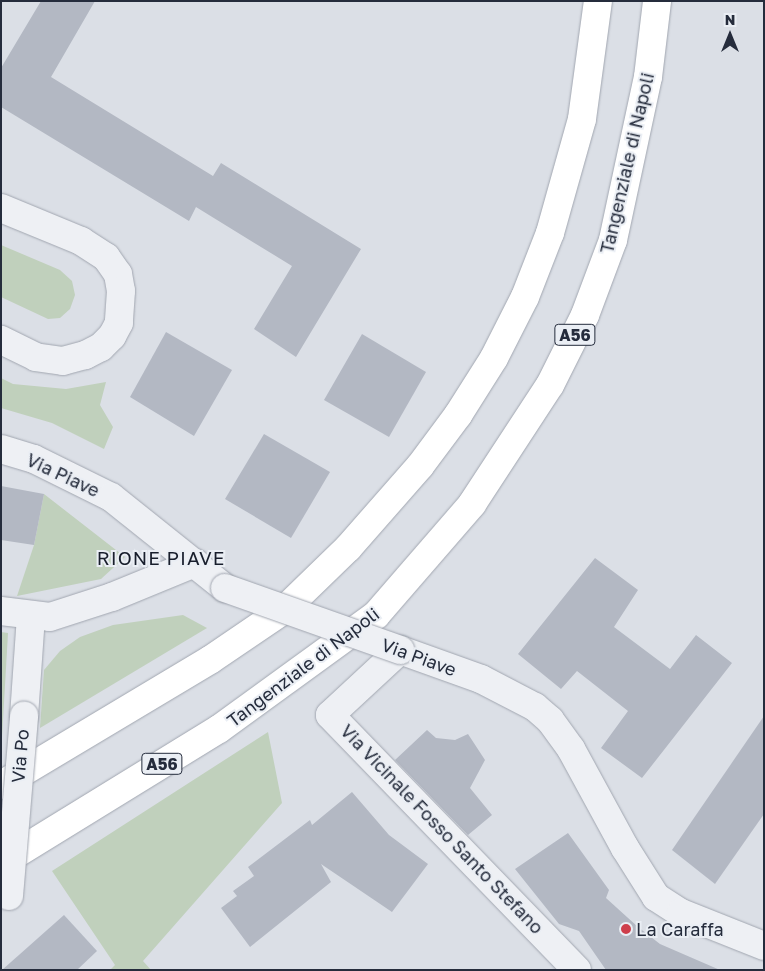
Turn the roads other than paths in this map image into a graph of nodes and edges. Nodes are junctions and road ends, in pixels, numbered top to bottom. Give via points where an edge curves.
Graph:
1 (598, 1) edge
2 (657, 1) edge
3 (1, 208) edge
4 (1, 340) edge
5 (1, 449) edge
6 (195, 563) junction
7 (1, 611) edge
8 (31, 616) junction
9 (400, 650) junction
10 (1, 786) edge
11 (1, 862) edge
12 (9, 896) dead end
13 (764, 946) edge
14 (577, 970) edge

1 - 10 highway via 582,119 550,233 525,297 494,358 420,466 355,541 285,609 210,660
2 - 11 highway, Tangenziale di Napoli / A56 via 648,77 613,240 585,315 550,385 472,504 376,616 219,729
3 - 4 street via 81,242 106,257 118,274 121,291 119,323 112,336 101,347 85,355 62,361 36,357
5 - 6 street, Via Piave via 34,459 111,498
6 - 8 street via 77,609 50,617
6 - 9 street, Via Piave, bridge via 226,588
7 - 8 street
8 - 12 street, Via Po, bridge
9 - 13 street, Via Piave via 481,679 535,707 550,720 571,749 656,897 681,913
9 - 14 street, Via Vicinale Fosso Santo Stefano via 330,715

